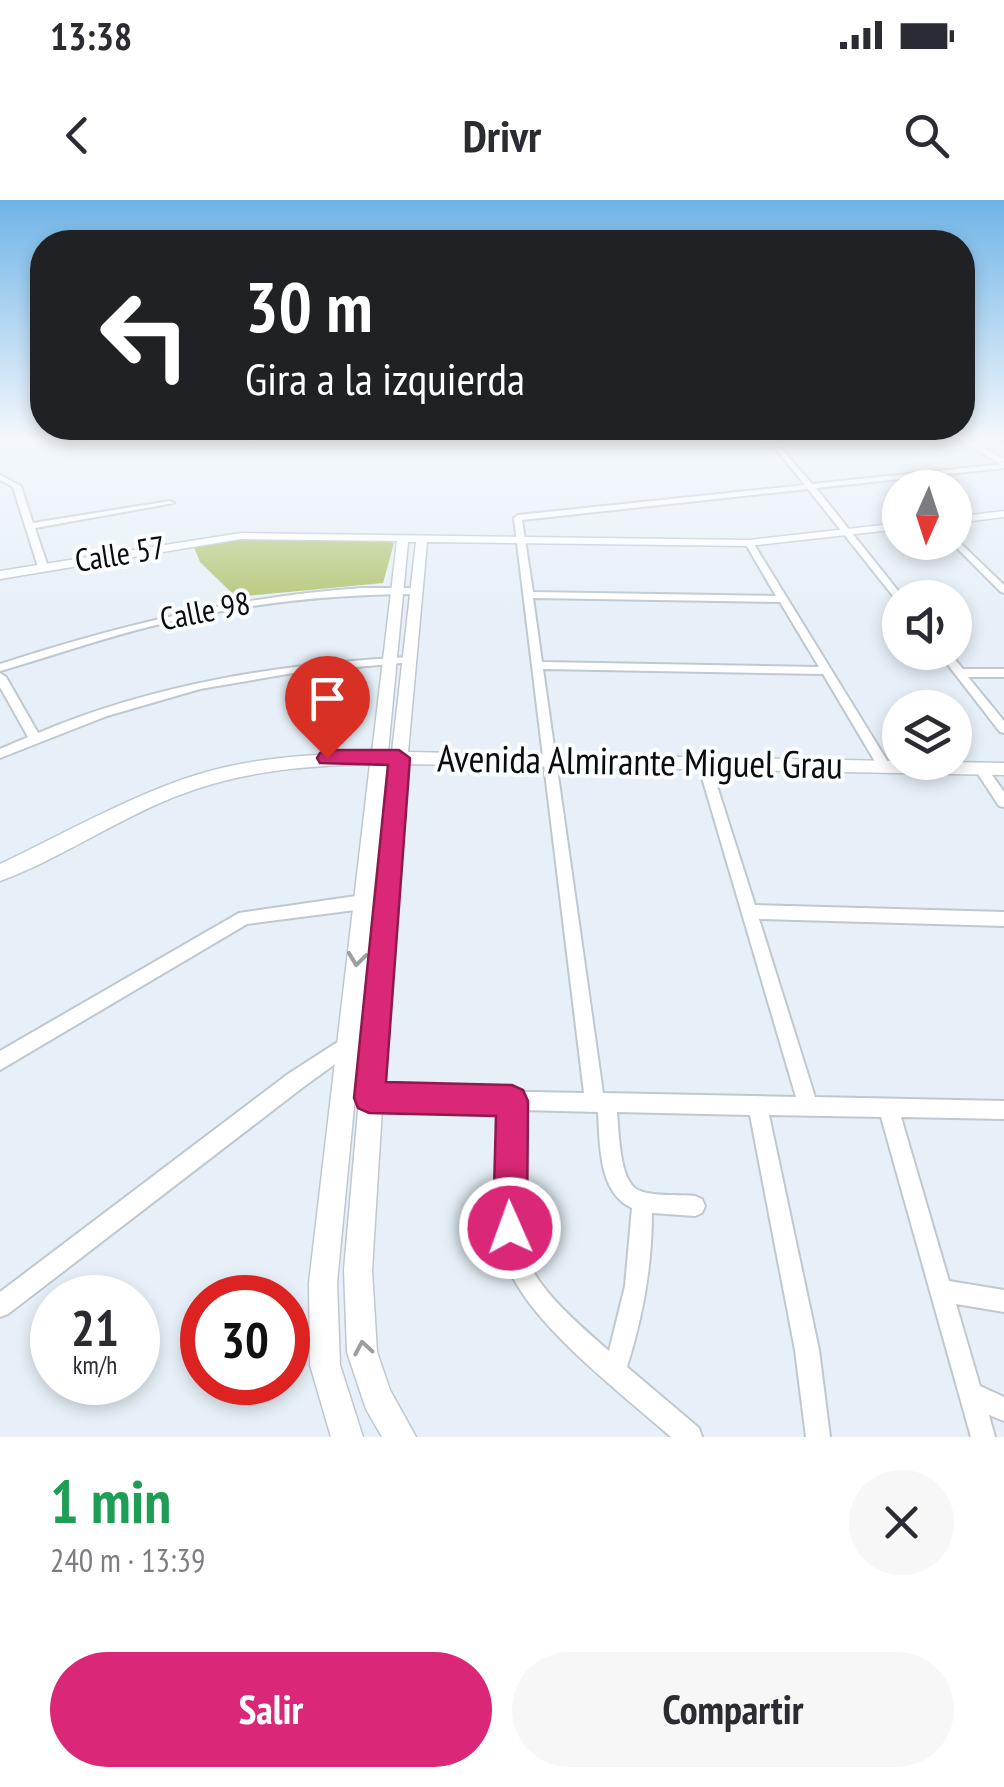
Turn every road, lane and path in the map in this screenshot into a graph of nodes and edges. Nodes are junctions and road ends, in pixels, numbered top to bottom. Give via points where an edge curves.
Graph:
1 (20, 496) edge
2 (715, 496) edge
3 (815, 496) edge
4 (170, 502) dead end
5 (1004, 514) edge
6 (972, 518) edge
7 (29, 526) junction
8 (882, 528) edge
9 (847, 533) junction
10 (402, 536) junction
11 (422, 537) junction
12 (520, 539) junction
13 (749, 543) junction
14 (972, 545) edge
15 (972, 558) edge
16 (43, 567) junction
17 (0, 575) edge
18 (1004, 577) edge
19 (885, 580) edge
20 (396, 590) junction
21 (1004, 590) edge
22 (416, 591) junction
23 (528, 595) junction
24 (783, 599) junction
25 (387, 660) junction
26 (410, 660) junction
27 (538, 665) junction
28 (0, 668) edge
29 (957, 670) edge
30 (827, 672) junction
31 (959, 673) junction
32 (1004, 673) edge
33 (0, 678) edge
34 (1004, 729) edge
35 (35, 738) junction
36 (0, 754) edge
37 (389, 758) junction
38 (551, 761) junction
39 (882, 762) edge
40 (704, 764) junction
41 (882, 767) edge
42 (972, 768) edge
43 (980, 768) junction
44 (1004, 768) edge
45 (1004, 802) edge
46 (0, 873) edge
47 (363, 902) junction
48 (749, 912) junction
49 (1004, 918) edge
50 (347, 1045) junction
51 (0, 1061) edge
52 (369, 1098) junction
53 (512, 1101) junction
54 (601, 1104) junction
55 (756, 1104) junction
56 (808, 1105) junction
57 (888, 1107) junction
58 (1004, 1110) edge
59 (642, 1200) junction
60 (695, 1206) dead end
61 (941, 1290) junction
62 (1004, 1301) edge
63 (0, 1306) edge
64 (615, 1369) junction
65 (973, 1396) junction
66 (1004, 1409) edge
67 (347, 1437) edge
68 (400, 1437) edge
69 (690, 1437) edge
70 (818, 1437) edge
71 (983, 1437) edge

1 - 7 street
2 - 12 street via 523,516
3 - 9 street
4 - 7 street
5 - 6 street
7 - 16 street
8 - 9 street, Calle 57
9 - 13 street, Calle 57
9 - 19 street
10 - 11 street, Calle 57
10 - 16 street, Calle 57 via 233,537
10 - 20 street
11 - 12 street, Calle 57
11 - 22 street
12 - 13 street, Calle 57
12 - 23 street
13 - 24 street
14 - 18 street
15 - 21 street
16 - 17 street, Calle 57
20 - 22 street, Calle 98
20 - 25 street
20 - 28 street, Calle 98 via 191,612
22 - 26 street
23 - 24 street
23 - 27 street
24 - 30 street
25 - 26 street
25 - 35 street via 212,680
25 - 37 street
26 - 37 street
27 - 30 street
27 - 38 street
29 - 31 street
30 - 39 street
31 - 32 street
31 - 34 street
33 - 35 street
35 - 36 street
37 - 38 street, Avenida Almirante Miguel Grau
37 - 46 street, Avenida Almirante Miguel Grau via 296,760 212,777 140,804
37 - 47 street
37 - 52 street
38 - 40 street, Avenida Almirante Miguel Grau
38 - 54 street
40 - 41 street, Avenida Almirante Miguel Grau
40 - 48 street
42 - 43 street, Avenida Almirante Miguel Grau
43 - 44 street, Avenida Almirante Miguel Grau
43 - 45 street
47 -> 50 street
47 - 51 street via 244,918
48 - 49 street
48 - 56 street
50 - 63 street
50 - 67 street via 322,1312 330,1390
52 - 53 street
68 -> 52 street via 372,1387 359,1328
53 - 54 street
53 - 64 street via 508,1208 518,1265 537,1296
54 - 55 street
54 - 59 street via 618,1187
55 - 56 street
55 - 70 street via 807,1350
56 - 57 street
57 - 58 street
57 - 61 street
59 - 60 street
59 - 64 street via 637,1298
61 - 62 street
61 - 65 street
64 - 69 street
65 - 66 street
65 - 71 street

